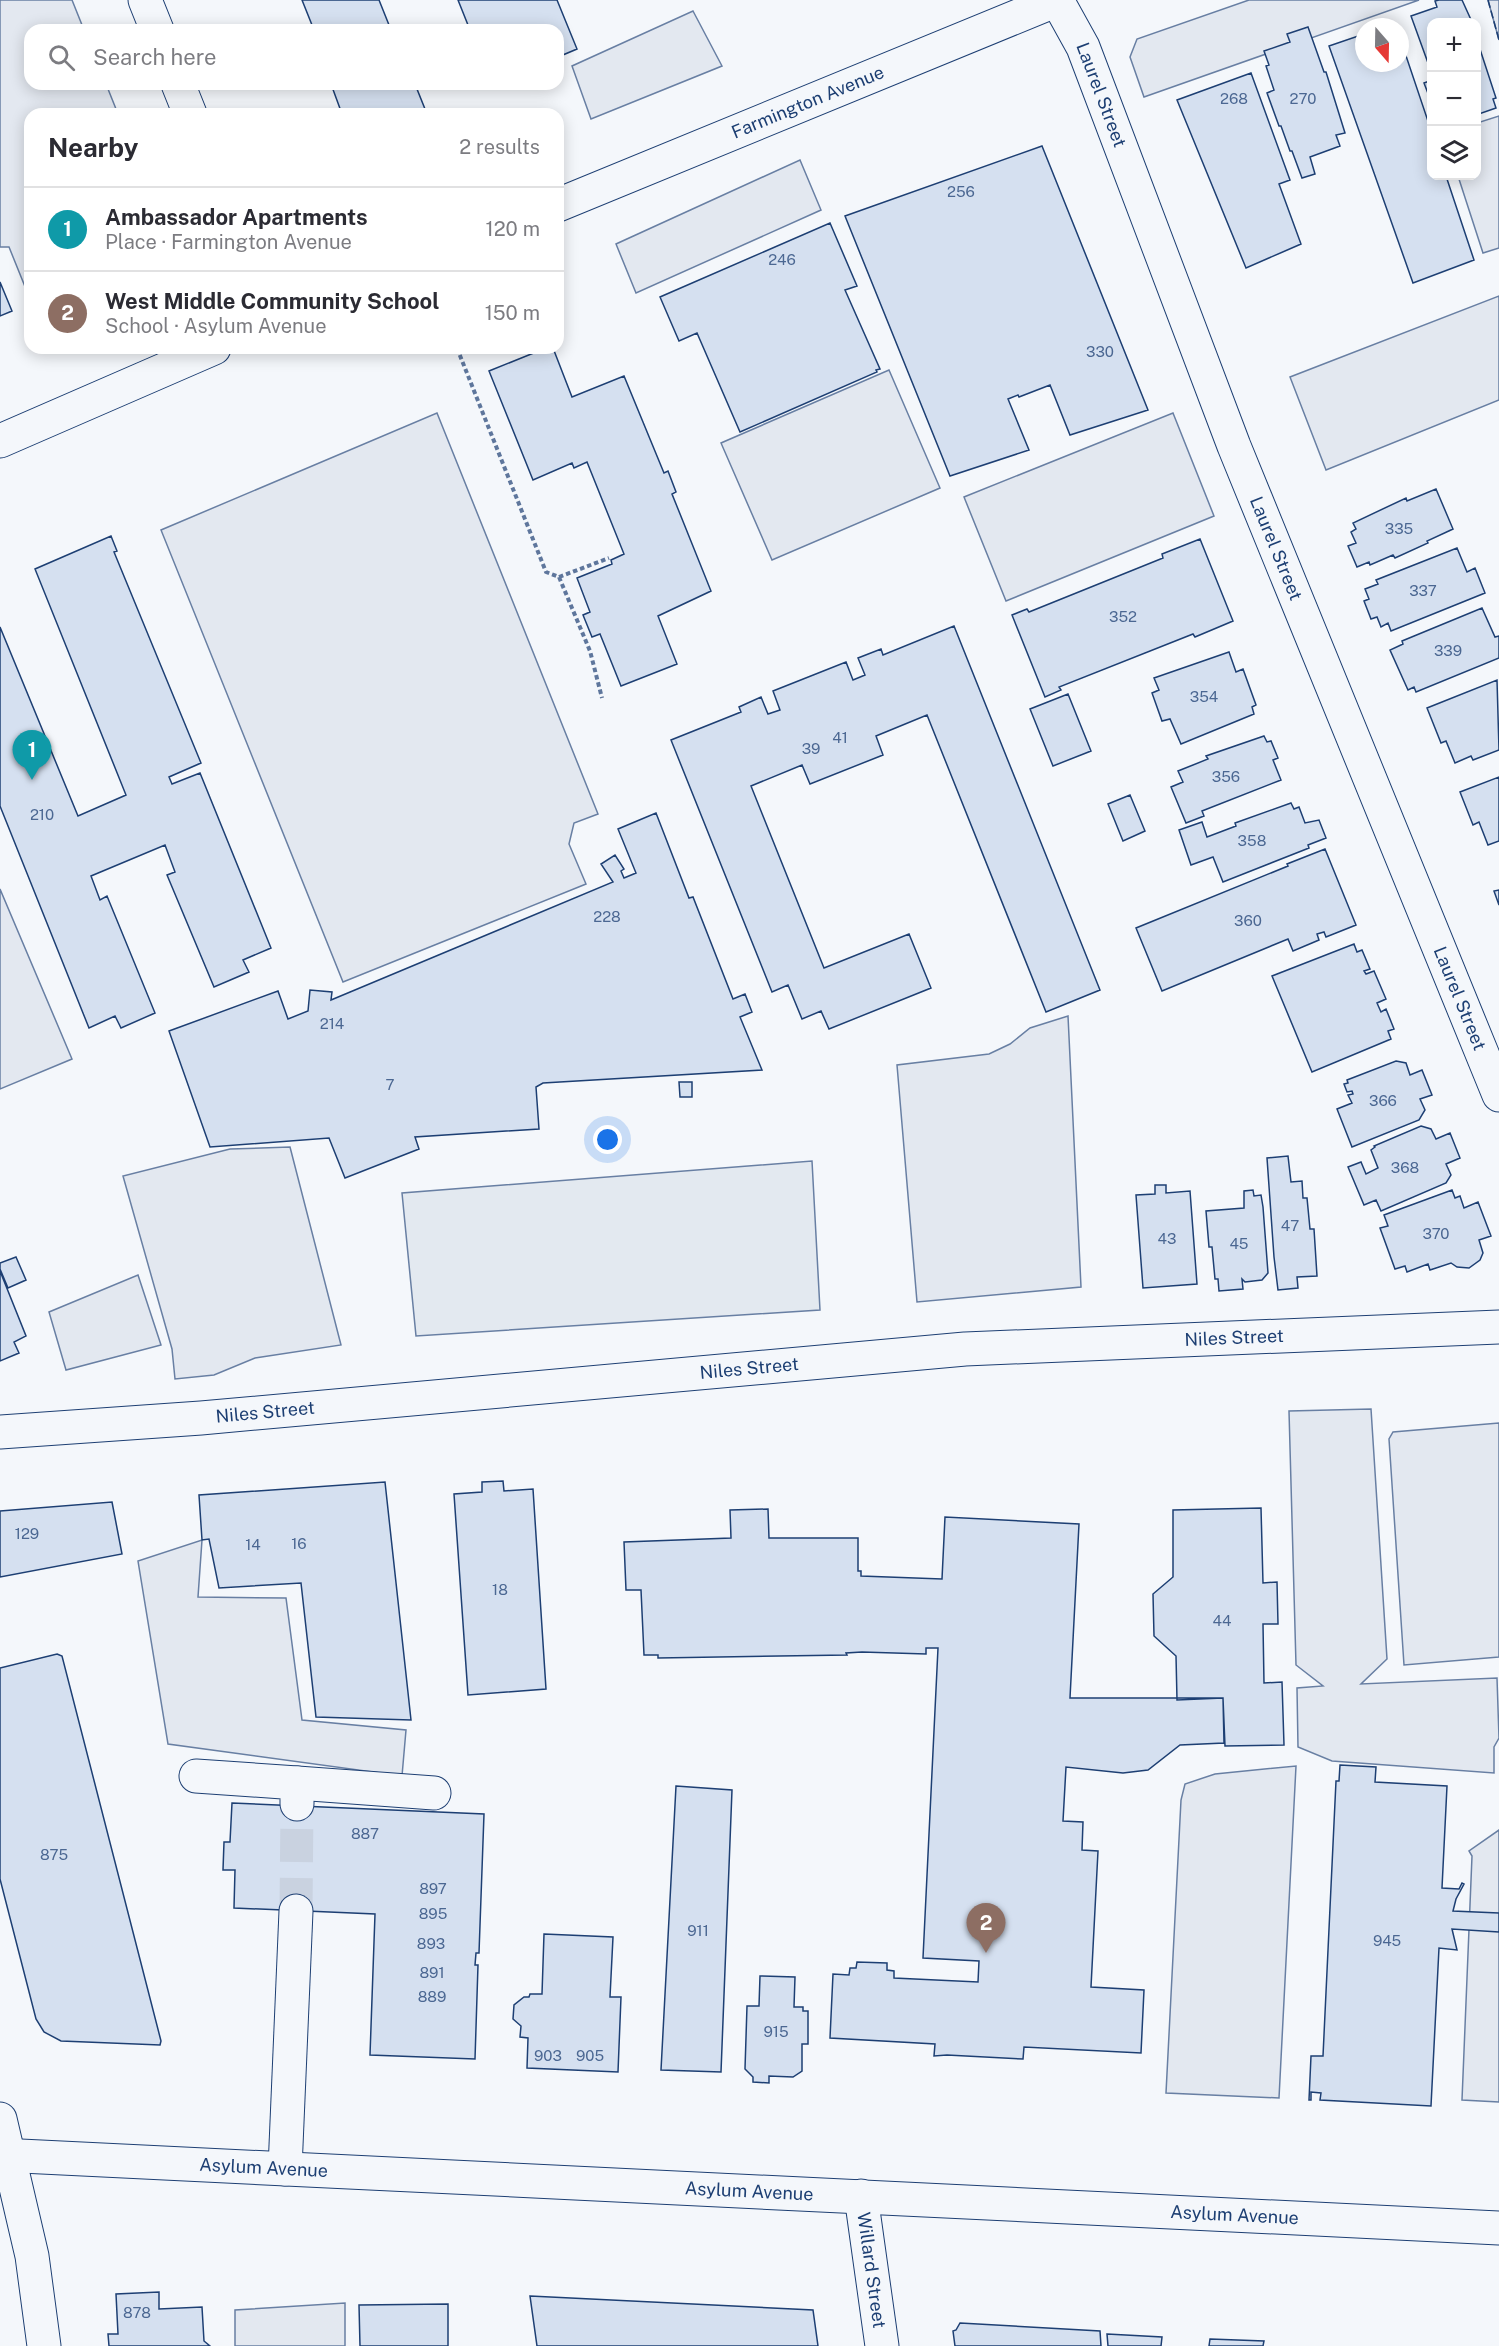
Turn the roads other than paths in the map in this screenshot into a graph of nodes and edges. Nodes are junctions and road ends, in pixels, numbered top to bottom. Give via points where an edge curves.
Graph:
1 (145, 0) edge
2 (1057, 0) edge
3 (155, 24) edge
4 (180, 90) edge
5 (188, 108) edge
6 (564, 203) edge
7 (200, 354) edge
8 (0, 441) edge
9 (1499, 1095) edge
10 (1499, 1327) edge
11 (0, 1432) edge
12 (196, 1776) dead end
13 (434, 1793) dead end
14 (296, 1911) tunnel mouth
15 (0, 2119) edge
16 (5, 2155) edge
17 (285, 2169) junction
18 (861, 2196) junction
19 (1499, 2228) edge
20 (44, 2346) edge
21 (882, 2346) edge

1 - 3 street
2 - 6 street, Farmington Avenue
2 - 9 street, Laurel Street via 1083,47 1234,446
4 - 5 street
7 - 8 street
10 - 11 street, Niles Street via 965,1349 224,1416
12 - 13 street via 297,1795
14 - 17 street
15 - 16 street
16 - 17 street, Asylum Avenue
16 - 20 street via 32,2256
17 - 18 street, Asylum Avenue
18 - 19 street, Asylum Avenue
18 - 21 street, Willard Street

